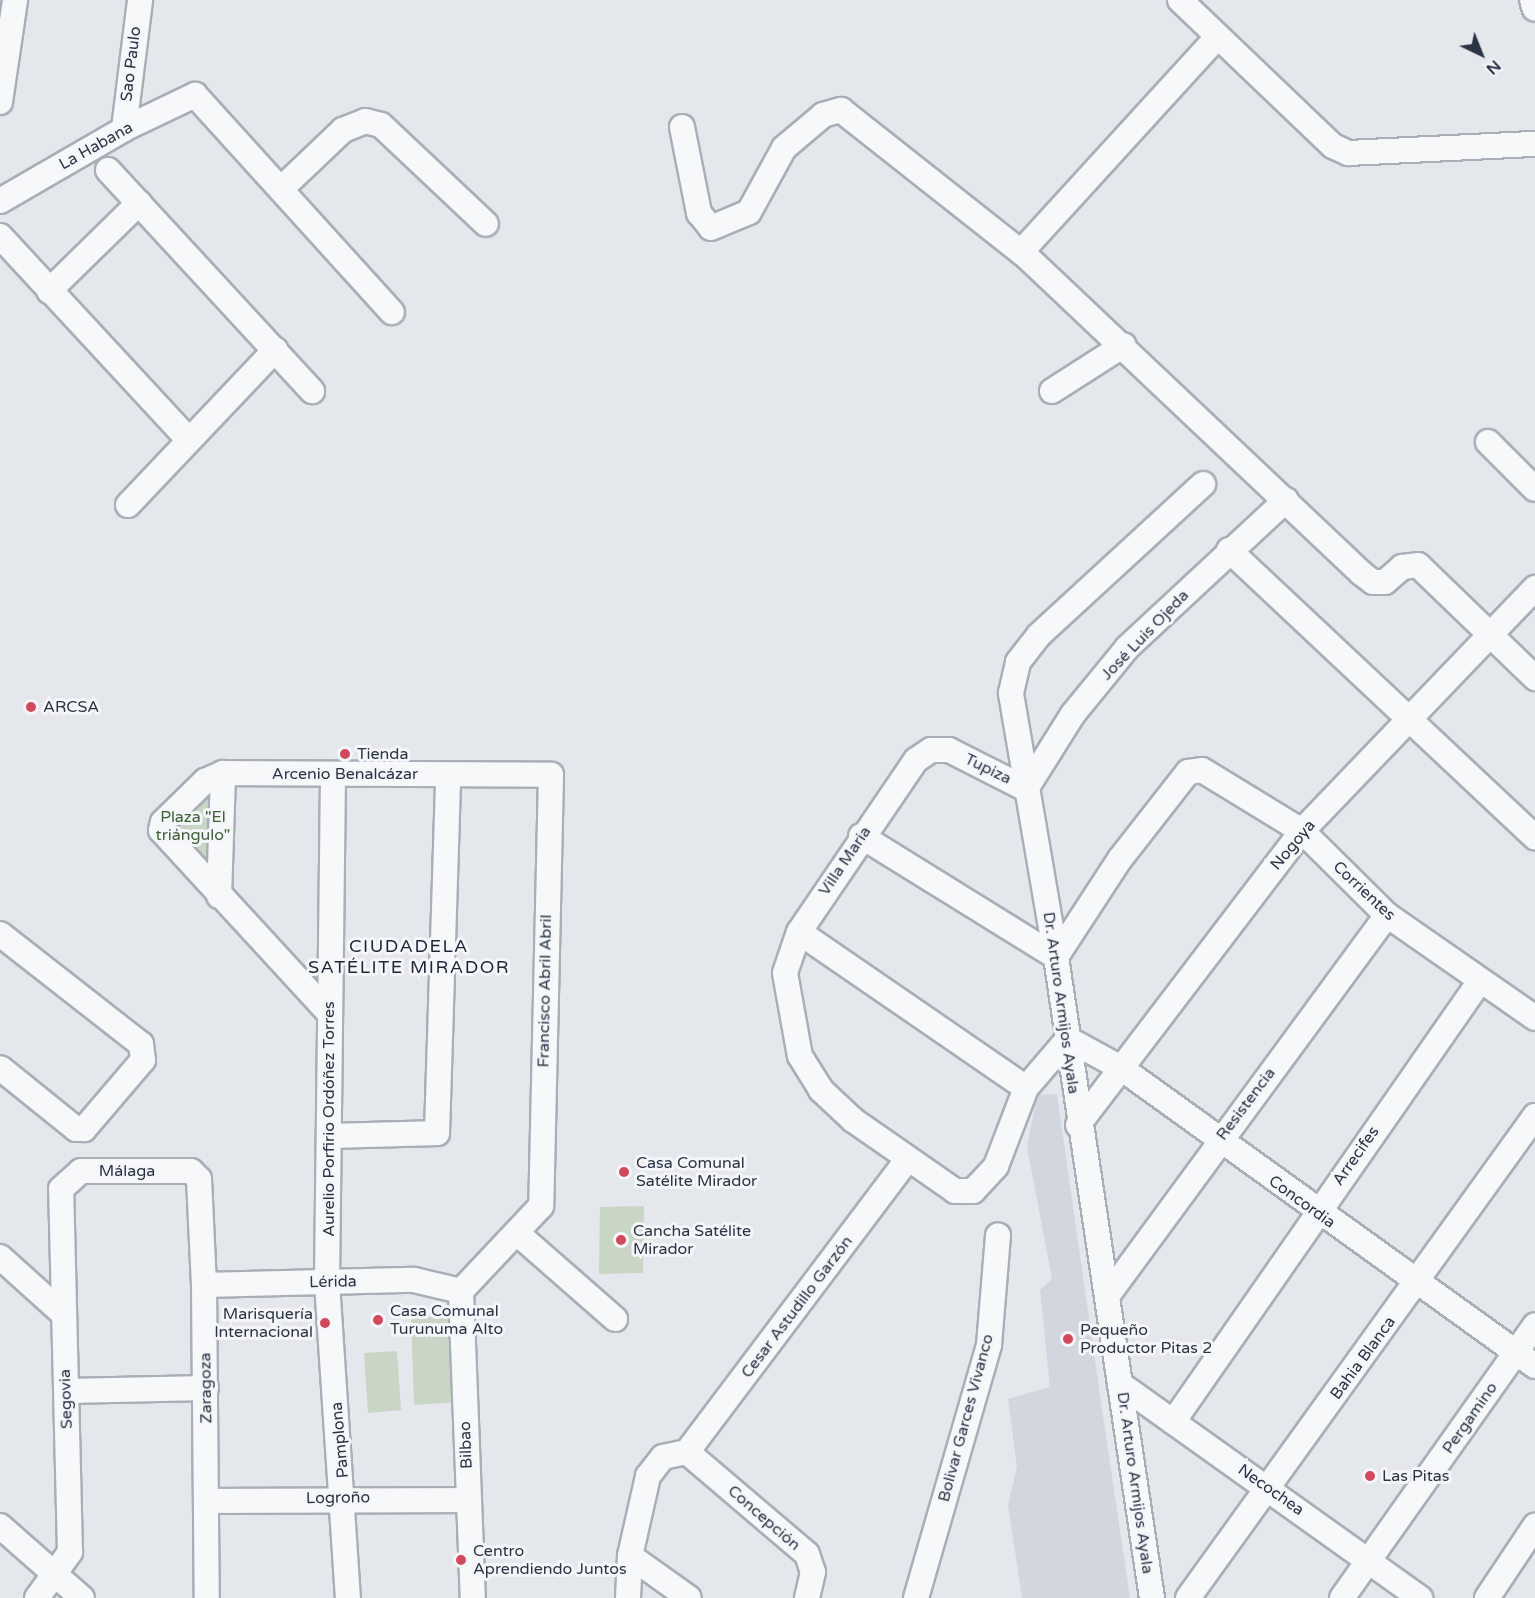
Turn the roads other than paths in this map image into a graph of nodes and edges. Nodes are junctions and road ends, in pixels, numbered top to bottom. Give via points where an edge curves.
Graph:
1 (15, 0) edge
2 (140, 0) edge
3 (1180, 0) edge
4 (1532, 0) edge
5 (1535, 9) edge
6 (1218, 36) junction
7 (0, 102) edge
8 (682, 127) dead end
9 (124, 129) junction
10 (1535, 144) edge
11 (108, 170) dead end
12 (281, 189) junction
13 (0, 201) edge
14 (139, 203) junction
15 (486, 224) dead end
16 (0, 236) edge
17 (1021, 252) junction
18 (50, 291) junction
19 (392, 312) dead end
20 (1124, 345) junction
21 (275, 351) junction
22 (312, 391) dead end
23 (1052, 391) dead end
24 (189, 440) junction
25 (1488, 442) dead end
26 (1203, 484) dead end
27 (1535, 489) edge
28 (1286, 500) junction
29 (128, 505) dead end
30 (1229, 550) junction
31 (1535, 588) edge
32 (1490, 634) junction
33 (1535, 678) edge
34 (1411, 717) junction
35 (949, 750) joint
36 (223, 773) junction
37 (333, 775) junction
38 (448, 775) junction
39 (551, 775) joint
40 (1026, 789) junction
41 (1302, 831) junction
42 (861, 836) junction
43 (1535, 837) edge
44 (219, 896) junction
45 (1386, 915) junction
46 (799, 932) junction
47 (0, 934) edge
48 (1056, 957) junction
49 (1480, 981) junction
50 (329, 1013) junction
51 (1535, 1018) edge
52 (1068, 1039) junction
53 (0, 1068) edge
54 (1121, 1068) junction
55 (1026, 1088) junction
56 (1535, 1116) edge
57 (1078, 1125) junction
58 (332, 1136) junction
59 (1219, 1141) junction
60 (906, 1161) junction
61 (199, 1179) joint
62 (61, 1189) joint
63 (1316, 1212) junction
64 (518, 1234) junction
65 (998, 1235) dead end
66 (0, 1257) edge
67 (327, 1283) junction
68 (1416, 1284) junction
69 (204, 1285) junction
70 (461, 1292) junction
71 (1108, 1295) junction
72 (61, 1312) junction
73 (615, 1319) dead end
74 (1535, 1326) edge
75 (1525, 1359) edge
76 (1120, 1384) junction
77 (206, 1388) junction
78 (67, 1391) junction
79 (1173, 1422) junction
80 (687, 1452) junction
81 (1269, 1488) junction
82 (344, 1497) junction
83 (467, 1500) junction
84 (208, 1501) junction
85 (0, 1526) edge
86 (1535, 1526) edge
87 (630, 1556) junction
88 (1369, 1560) junction
89 (57, 1576) junction
90 (37, 1598) edge
91 (82, 1598) edge
92 (207, 1598) edge
93 (348, 1598) edge
94 (473, 1598) edge
95 (628, 1598) edge
96 (689, 1598) edge
97 (807, 1598) edge
98 (916, 1598) edge
99 (1152, 1598) edge
100 (1188, 1598) edge
101 (1342, 1598) edge
102 (1420, 1598) edge
103 (1487, 1598) edge

1 - 7 street
2 - 9 street, Sao Paulo
3 - 6 street
4 - 5 street
6 - 10 street via 1333,146 1348,153
6 - 17 street
8 - 17 street via 699,213 711,228 748,212 779,154 837,108
9 - 12 street, La Habana via 195,95
9 - 13 street, La Habana
11 - 14 street
12 - 15 street via 343,130 365,121 381,125
12 - 19 street
14 - 18 street
14 - 21 street
16 - 18 street
17 - 20 street
18 - 24 street
20 - 23 street
20 - 28 street
21 - 22 street
21 - 24 street
24 - 29 street
25 - 27 street
26 - 40 street, Dr. Arturo Armijos Ayala via 1039,635 1018,662 1011,693
28 - 30 street, José Luis Ojeda
28 - 32 street via 1373,582 1385,582 1402,567 1418,566
30 - 34 street
30 - 40 street, José Luis Ojeda via 1127,648 1073,714
31 - 32 street, Nogoya
32 - 33 street
32 - 34 street, Nogoya
34 - 41 street, Nogoya
34 - 43 street
35 - 40 street, Tupiza
35 - 42 street, Villa Maria via 931,750 916,760
36 - 37 street, Arcenio Benalcázar
36 - 44 street
36 - 44 street via 205,781 161,826
37 - 38 street, Arcenio Benalcázar
37 - 50 street, Aurelio Porfirio Ordóñez Torres
38 - 39 street, Arcenio Benalcázar
38 - 58 street via 437,1133
39 - 64 street, Francisco Abril Abril via 541,1206
40 - 48 street, Dr. Arturo Armijos Ayala
41 - 45 street, Corrientes
41 - 48 street, Corrientes via 1194,768 1120,859
41 - 54 street, Nogoya
42 - 46 street, Villa Maria
42 - 48 street
44 - 50 street
45 - 49 street, Corrientes
45 - 59 street, Resistencia
46 - 55 street
46 - 60 street, Villa Maria via 785,973 787,1004 800,1056 821,1090
47 - 53 street via 141,1044 143,1060 84,1129 76,1129
48 - 52 street, Dr. Arturo Armijos Ayala
49 - 51 street, Corrientes
49 - 63 street, Arrecifes
50 - 58 street, Aurelio Porfirio Ordóñez Torres
52 - 54 street, Concordia
52 - 55 street
52 - 57 street, Dr. Arturo Armijos Ayala
54 - 57 street, Nogoya
54 - 59 street, Concordia
55 - 60 street, Villa Maria via 988,1180 973,1191 955,1191
56 - 68 street, Bahia Blanca
57 - 71 street, Dr. Arturo Armijos Ayala
58 - 67 street, Aurelio Porfirio Ordóñez Torres
59 - 63 street, Concordia
59 - 71 street, Resistencia
60 - 80 street, Cesar Astudillo Garzón
61 - 62 street, Málaga via 191,1171 81,1172
61 - 69 street, Zaragoza
62 - 72 street, Segovia
63 - 68 street, Concordia
63 - 79 street, Arrecifes
64 - 70 street
64 - 73 street
65 - 98 street, Bolivar Garces Vivanco via 989,1345
66 - 72 street
67 - 69 street, Lérida
67 - 70 street, Lérida via 414,1280
67 - 82 street, Pamplona
68 - 75 street, Concordia
68 - 81 street, Bahia Blanca
69 - 77 street, Zaragoza
70 - 83 street, Bilbao
71 - 76 street, Dr. Arturo Armijos Ayala
72 - 78 street, Segovia
74 - 75 street, Pergamino
75 - 88 street, Pergamino
76 - 79 street, Necochea
76 - 99 street, Dr. Arturo Armijos Ayala
77 - 78 street
77 - 84 street, Zaragoza
78 - 89 street, Segovia via 70,1552
79 - 81 street, Necochea
80 - 87 street via 663,1457 648,1476
80 - 97 street, Concepción via 807,1554 813,1572
81 - 88 street, Necochea
81 - 100 street, Bahia Blanca
82 - 83 street, Logroño
82 - 84 street, Logroño
82 - 93 street, Pamplona
83 - 94 street, Bilbao
84 - 92 street, Zaragoza
85 - 89 street
86 - 103 street
87 - 95 street
87 - 96 street
88 - 101 street, Pergamino
88 - 102 street, Necochea
89 - 90 street, Segovia
89 - 91 street

